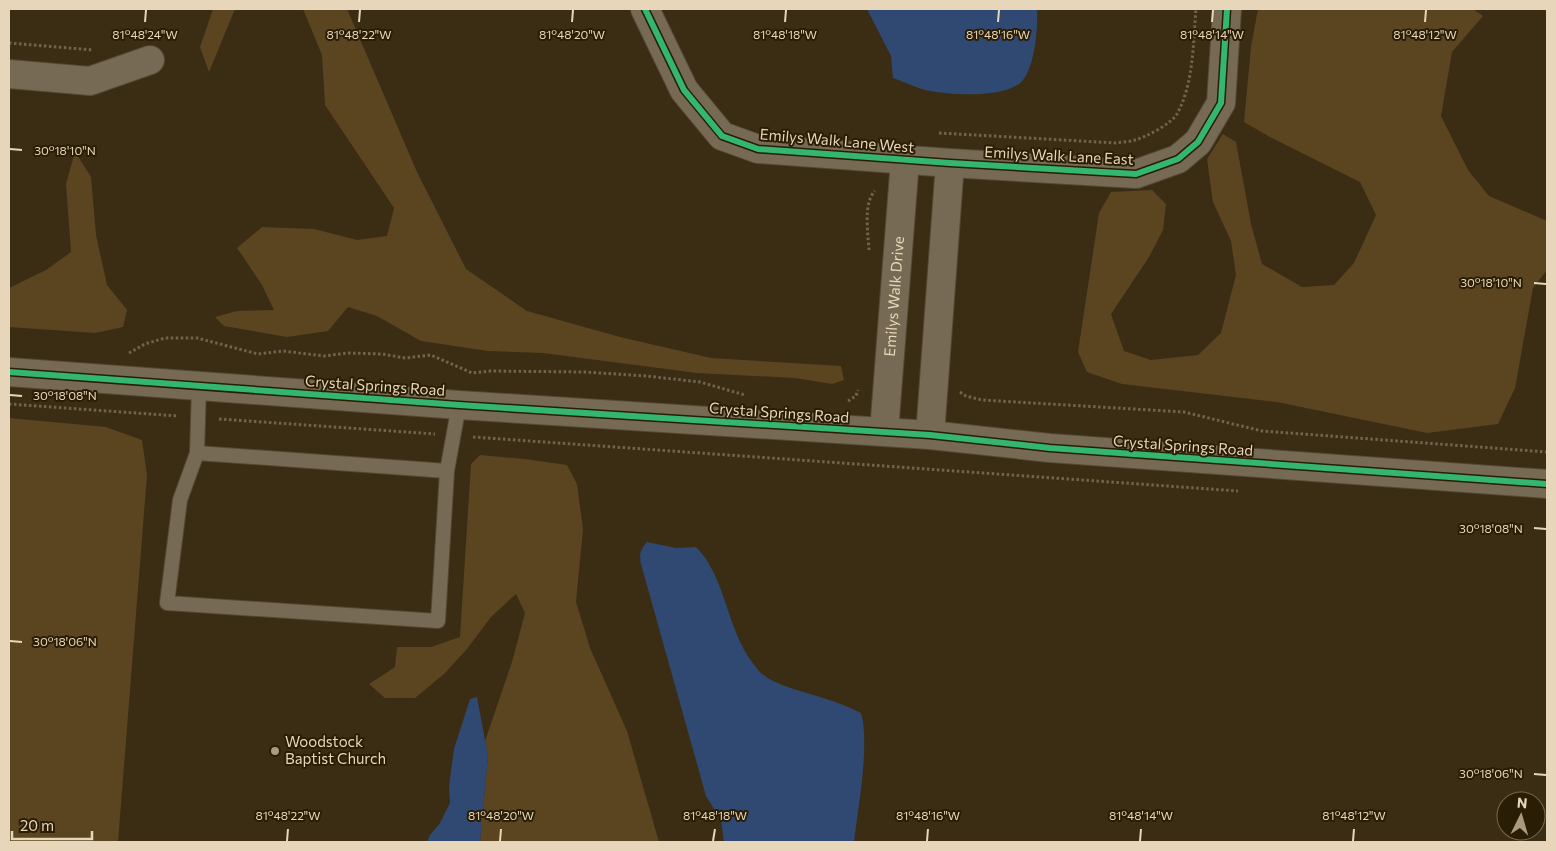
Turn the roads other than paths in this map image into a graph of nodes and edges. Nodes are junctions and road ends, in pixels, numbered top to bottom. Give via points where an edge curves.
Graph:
1 (645, 9) edge
2 (1227, 9) edge
3 (140, 64) road end
4 (9, 74) edge
5 (905, 160) junction
6 (950, 163) junction
7 (9, 372) edge
8 (199, 386) junction
9 (460, 405) junction
10 (884, 432) junction
11 (930, 435) junction
12 (197, 453) junction
13 (447, 471) junction
14 (1547, 484) edge

1 - 5 street, Emilys Walk Lane West via 684,90 722,136 758,149
2 - 6 street, Emilys Walk Lane East via 1222,102 1198,142 1178,159 1136,174
3 - 4 street via 90,80
5 - 6 street, Emilys Walk Lane West
5 - 10 street, Emilys Walk Drive
6 - 11 street
7 - 8 street, Crystal Springs Road
8 - 9 street, Crystal Springs Road
8 - 12 lane
9 - 10 street, Crystal Springs Road
9 - 13 lane
10 - 11 street, Crystal Springs Road
11 - 14 street, Crystal Springs Road via 1050,448
12 - 13 lane
12 - 13 lane via 180,500 167,603 438,620

